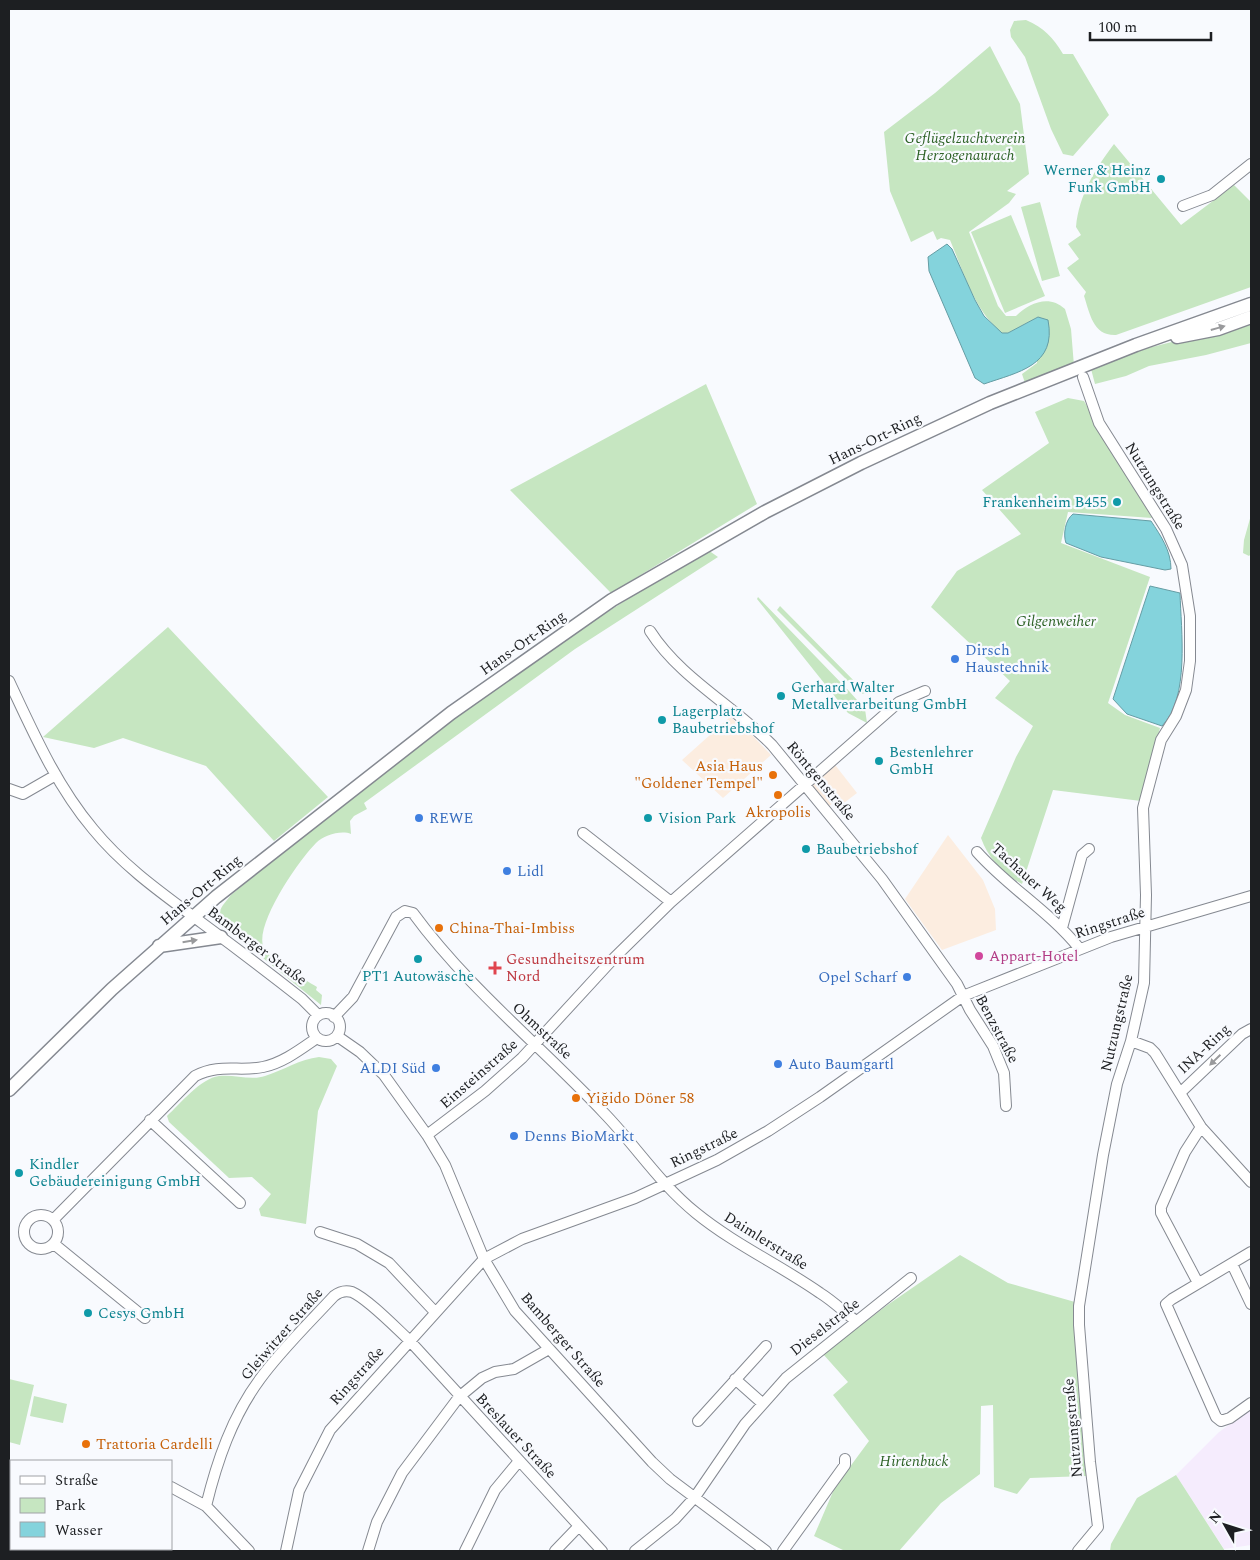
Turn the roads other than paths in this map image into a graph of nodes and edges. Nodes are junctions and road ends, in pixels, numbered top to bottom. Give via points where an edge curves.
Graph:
1 (1251, 164) edge
2 (1182, 206) dead end
3 (1251, 304) edge
4 (1251, 317) edge
5 (1136, 345) junction
6 (1083, 377) dead end
7 (650, 632) dead end
8 (9, 681) edge
9 (925, 691) dead end
10 (56, 775) junction
11 (804, 785) junction
12 (9, 789) edge
13 (583, 833) dead end
14 (1089, 848) dead end
15 (977, 852) dead end
16 (1251, 896) edge
17 (671, 902) junction
18 (193, 916) junction
19 (1145, 927) junction
20 (1062, 928) junction
21 (221, 936) junction
22 (159, 946) junction
23 (1079, 948) junction
24 (963, 996) junction
25 (318, 1016) junction
26 (334, 1017) junction
27 (1251, 1029) edge
28 (337, 1036) junction
29 (317, 1038) junction
30 (1131, 1041) junction
31 (536, 1044) junction
32 (9, 1090) edge
33 (1180, 1094) junction
34 (1006, 1106) dead end
35 (150, 1120) junction
36 (1201, 1127) junction
37 (427, 1135) junction
38 (1251, 1182) edge
39 (663, 1184) junction
40 (240, 1203) dead end
41 (53, 1220) junction
42 (320, 1232) dead end
43 (54, 1244) junction
44 (1251, 1252) edge
45 (484, 1259) junction
46 (1232, 1264) junction
47 (911, 1278) dead end
48 (1198, 1283) junction
49 (1251, 1304) edge
50 (435, 1312) junction
51 (145, 1318) dead end
52 (856, 1321) junction
53 (409, 1340) junction
54 (766, 1346) dead end
55 (548, 1349) junction
56 (735, 1379) junction
57 (459, 1396) junction
58 (762, 1403) junction
59 (1251, 1403) edge
60 (698, 1421) dead end
61 (845, 1460) dead end
62 (519, 1461) junction
63 (172, 1487) edge
64 (695, 1497) junction
65 (206, 1506) junction
66 (579, 1526) junction
67 (250, 1551) edge
68 (286, 1551) edge
69 (368, 1551) edge
70 (465, 1551) edge
71 (555, 1551) edge
72 (602, 1551) edge
73 (635, 1551) edge
74 (766, 1551) edge
75 (783, 1551) edge
76 (1078, 1551) edge

1 - 2 street via 1212,195
3 - 5 main road, Hans-Ort-Ring
5 -> 4 main road, Hans-Ort-Ring via 1218,329
5 - 18 main road, Hans-Ort-Ring via 990,403 861,463 712,541 612,600 451,713
6 - 19 street, Nutzungstraße via 1099,422 1166,529 1182,565 1190,616 1186,690 1176,716 1161,740 1143,808
7 - 11 street, Röntgenstraße via 669,658 755,728
8 - 10 street, Bamberger Straße
9 - 11 street, Einsteinstraße via 899,702
10 - 12 street via 23,794
10 - 18 street, Bamberger Straße via 110,849 127,866
11 - 17 street, Einsteinstraße
11 - 24 street, Röntgenstraße via 916,924
13 - 17 street
14 - 20 street, Tachauer Weg via 1082,855
15 - 20 street, Tachauer Weg via 995,872
16 - 19 street, Ringstraße
17 - 31 street, Einsteinstraße via 613,959
18 - 21 street, Bamberger Straße
18 - 22 main road, Hans-Ort-Ring
19 - 23 street, Ringstraße
19 - 30 street, Nutzungstraße via 1144,983
20 - 23 street, Tachauer Weg
22 -> 21 main road
21 - 25 street, Bamberger Straße via 302,999
22 - 32 main road, Hans-Ort-Ring via 78,1020
23 - 24 street, Ringstraße
24 - 34 street, Benzstraße via 993,1046 1004,1073
24 - 39 street, Ringstraße via 774,1127 718,1160
25 - 26 street via 324,1013
25 - 29 street via 312,1029
26 - 28 street via 339,1024
26 - 31 street, Ohmstraße via 353,997 396,916 405,911 413,913 500,1012
27 -> 33 street, INA-Ring
28 - 29 street via 326,1041
28 - 37 street, Bamberger Straße via 384,1075
29 - 35 street via 283,1060 267,1066 205,1071 195,1076
30 - 33 street via 1150,1048
30 - 76 street, Nutzungstraße via 1117,1084 1103,1154 1079,1306 1078,1325 1098,1527
31 - 37 street, Einsteinstraße via 485,1091
31 - 39 street, Ohmstraße via 606,1114
33 - 36 street
35 - 40 street
35 - 41 street
36 - 38 street
36 - 48 street via 1185,1152 1160,1207
37 - 45 street, Bamberger Straße via 445,1165
39 - 45 street, Ringstraße via 608,1209 522,1239
39 - 52 street, Daimlerstraße via 716,1228 821,1293
41 - 43 street via 58,1230
41 - 43 street via 42,1215 32,1218 25,1226 24,1234 29,1244 38,1249
42 - 50 street via 357,1244 389,1263
43 - 51 street
44 - 46 street
45 - 50 street, Ringstraße
45 - 55 street, Bamberger Straße via 515,1311
46 - 48 street
46 - 49 street
47 - 52 street, Dieselstraße
48 - 59 street via 1166,1304 1167,1310 1216,1417 1221,1420 1230,1418
50 - 53 street, Ringstraße
52 - 58 street, Dieselstraße via 808,1358
53 - 57 street, Breslauer Straße
53 - 65 street, Gleiwitzer Straße via 354,1293 339,1292 334,1296 269,1367 248,1397 222,1451
53 - 68 street, Ringstraße via 326,1436 299,1491
54 - 56 street, Dieselstraße
55 - 57 street via 514,1369 482,1378
55 - 64 street, Bamberger Straße via 652,1462
56 - 58 street
56 - 60 street, Dieselstraße
57 - 62 street, Breslauer Straße
57 - 69 street via 402,1473 385,1505
58 - 64 street, Dieselstraße
61 - 75 street via 845,1466
62 - 66 street, Breslauer Straße
62 - 70 street via 495,1490
63 - 65 street
64 - 73 street, Dieselstraße via 675,1519
64 - 74 street, Bamberger Straße
65 - 67 street
66 - 71 street
66 - 72 street, Breslauer Straße

